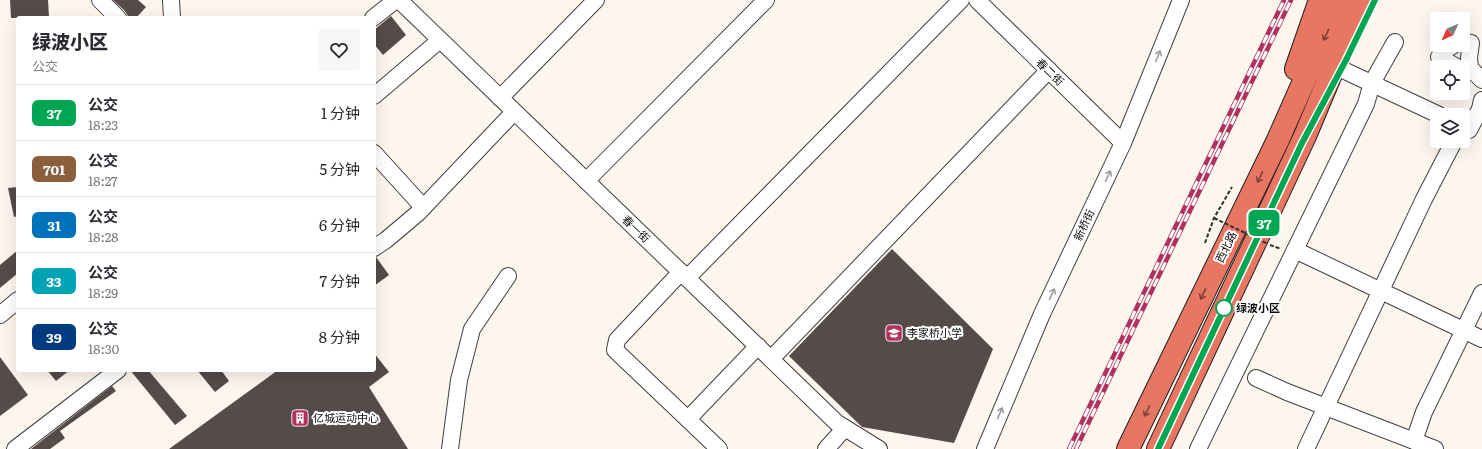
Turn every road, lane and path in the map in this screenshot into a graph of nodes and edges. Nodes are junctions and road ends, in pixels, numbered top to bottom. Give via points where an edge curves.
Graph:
1 (100, 0) edge
2 (171, 0) edge
3 (397, 0) edge
4 (596, 0) edge
5 (766, 0) edge
6 (961, 0) edge
7 (977, 0) edge
8 (1180, 0) edge
9 (1320, 0) edge
10 (1342, 0) edge
11 (1362, 0) edge
12 (1375, 0) edge
13 (116, 16) edge
14 (172, 16) edge
15 (376, 16) edge
16 (440, 40) junction
17 (1395, 42) dead end
18 (1444, 52) edge
19 (1446, 60) edge
20 (1341, 68) junction
21 (1049, 70) junction
22 (1470, 72) edge
23 (1482, 80) edge
24 (1372, 83) junction
25 (376, 94) edge
26 (500, 98) junction
27 (1482, 100) edge
28 (1430, 111) edge
29 (514, 112) junction
30 (1471, 131) edge
31 (1277, 142) junction
32 (1123, 143) junction
33 (1302, 143) junction
34 (1450, 148) edge
35 (376, 155) edge
36 (586, 181) junction
37 (1232, 187) dead end
38 (423, 207) junction
39 (1214, 218) junction
40 (1205, 243) dead end
41 (376, 247) edge
42 (1291, 251) junction
43 (684, 275) junction
44 (508, 276) dead end
45 (1381, 290) junction
46 (1482, 293) edge
47 (16, 302) edge
48 (0, 315) edge
49 (1464, 330) junction
50 (1482, 339) edge
51 (758, 346) junction
52 (771, 359) junction
53 (115, 372) edge
54 (1256, 378) dead end
55 (1326, 407) junction
56 (688, 419) junction
57 (845, 428) junction
58 (1414, 441) junction
59 (15, 449) edge
60 (450, 449) edge
61 (719, 449) edge
62 (826, 449) edge
63 (880, 449) edge
64 (985, 449) edge
65 (1128, 449) edge
66 (1158, 449) edge
67 (1198, 449) edge
68 (1306, 449) edge
69 (1435, 449) edge

1 - 13 street
2 - 14 street
3 - 15 street
3 - 16 street, 春一街
4 - 26 street
5 - 36 street
6 - 43 street
7 - 21 street, 春二街
32 -> 8 street, 新桥街
9 - 31 highway via 1285,102
10 -> 31 highway, 西北路
11 - 33 highway
12 - 20 highway
16 - 25 street
16 - 26 street, 春一街
17 - 24 street
18 - 19 street via 1439,57
20 - 24 street
20 - 33 highway
21 - 32 street, 春二街
21 - 52 street
22 - 23 street
24 - 28 street
24 - 42 street via 1366,104
26 - 29 street, 春一街
27 - 30 street
29 - 36 street, 春一街
29 - 38 street
31 -> 65 highway, 西北路
64 -> 32 street, 新桥街 via 1042,314
33 - 66 highway
34 - 45 street
35 - 38 street
36 - 43 street, 春一街
37 - 39 path
38 - 41 street
39 - 40 path
39 - 42 path, bridge via 1268,244
42 - 45 street
42 - 67 street
43 - 51 street, 春一街
43 - 56 street via 617,340 615,350
44 - 60 street via 472,329 458,380
45 - 49 street
45 - 55 street
46 - 49 street
47 - 48 street
49 - 50 street
49 - 58 street via 1424,412
51 - 52 street, 春一街
51 - 56 street
52 - 57 street, 春一街
53 - 59 street
54 - 55 street
55 - 58 street
55 - 68 street
56 - 61 street
57 - 62 street
57 - 63 street, 春一街
58 - 69 street

